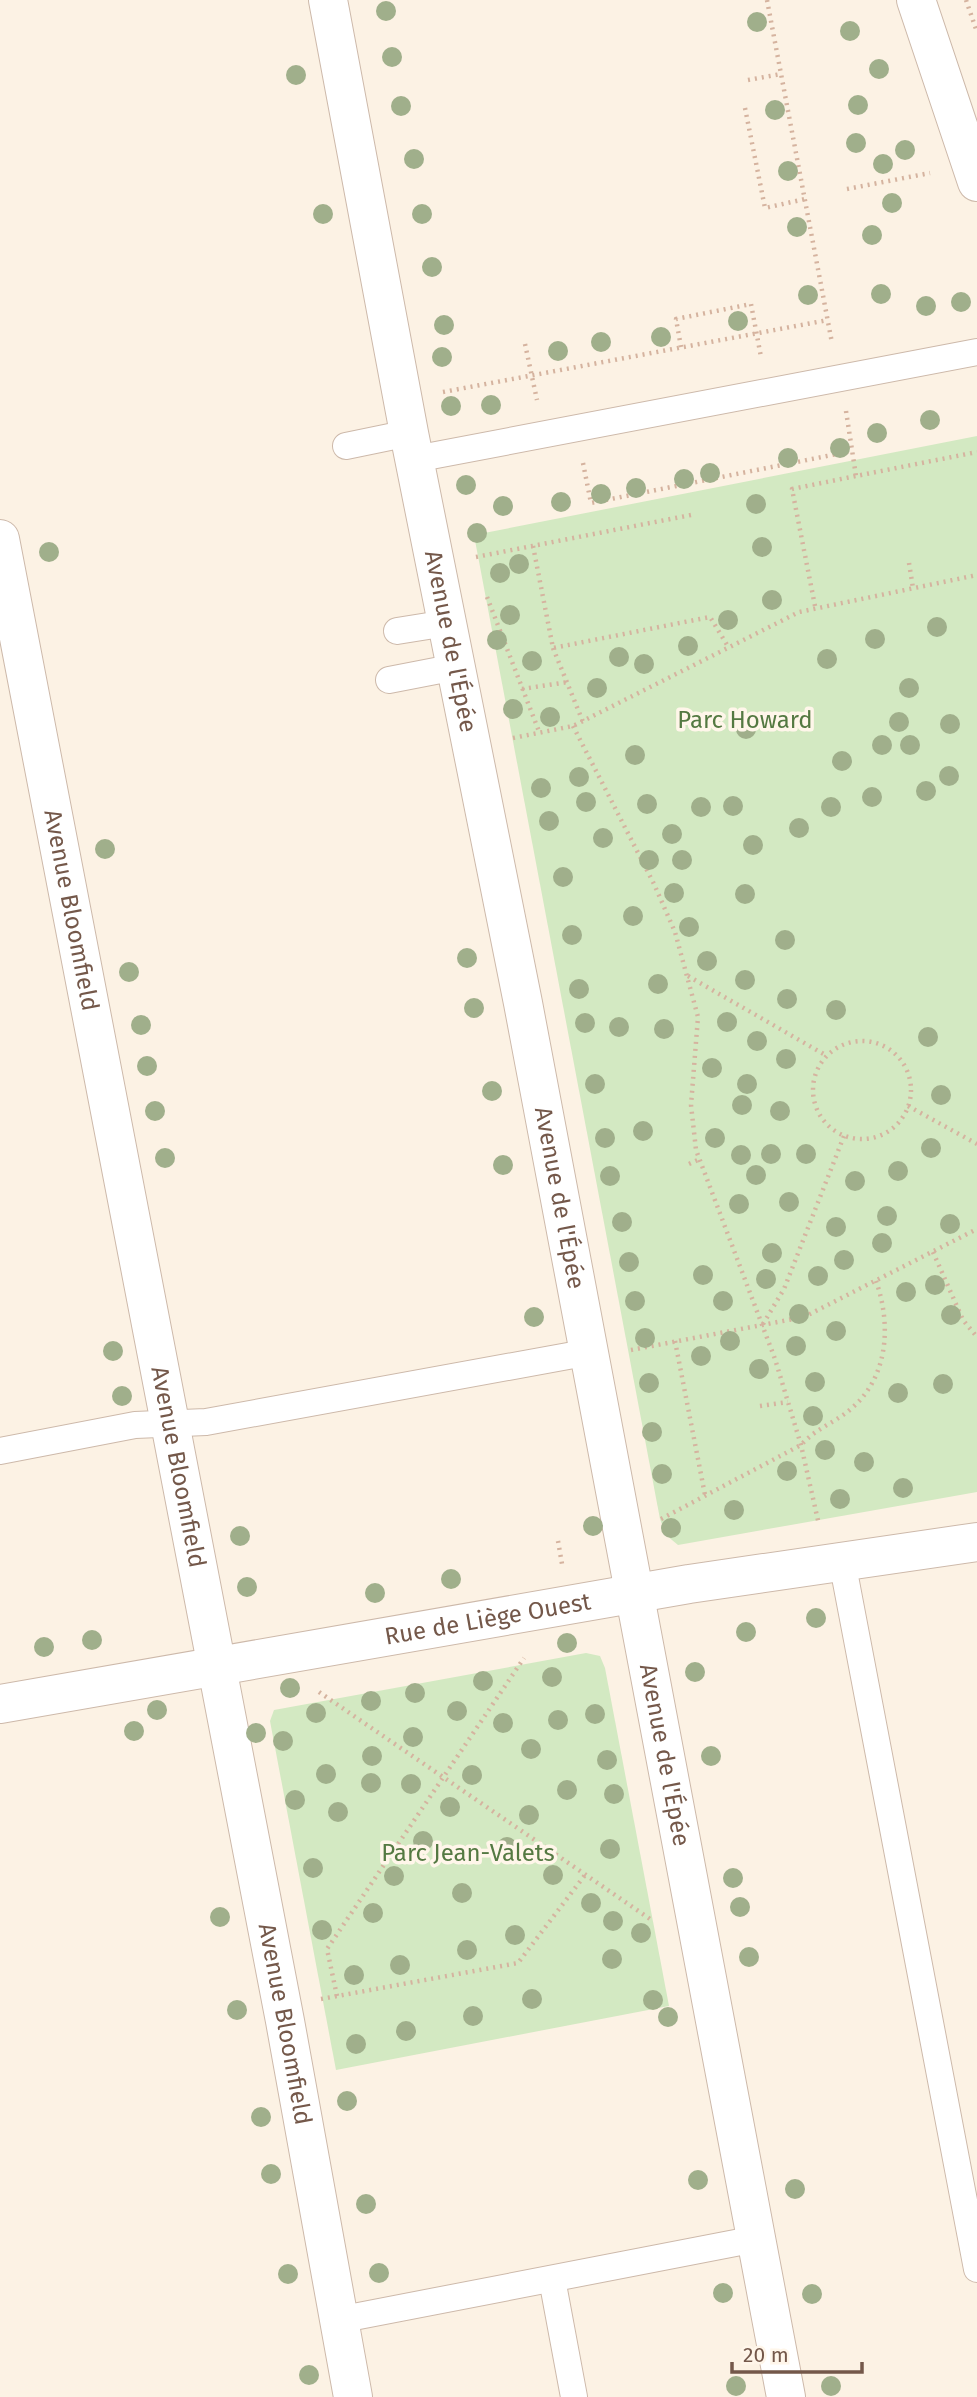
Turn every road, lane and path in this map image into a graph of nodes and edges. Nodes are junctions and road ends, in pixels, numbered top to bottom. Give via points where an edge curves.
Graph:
1 (328, 0) edge
2 (767, 0) edge
3 (916, 0) edge
4 (966, 0) edge
5 (977, 32) edge
6 (781, 74) junction
7 (748, 80) dead end
8 (745, 108) dead end
9 (931, 173) dead end
10 (977, 182) edge
11 (847, 189) dead end
12 (805, 199) junction
13 (828, 320) junction
14 (757, 333) junction
15 (525, 344) dead end
16 (832, 345) dead end
17 (681, 347) junction
18 (977, 352) edge
19 (531, 376) junction
20 (438, 392) dead end
21 (844, 400) dead end
22 (346, 446) dead end
23 (412, 446) junction
24 (581, 450) dead end
25 (852, 451) junction
26 (977, 452) edge
27 (856, 476) junction
28 (691, 515) dead end
29 (0, 539) edge
30 (533, 546) junction
31 (909, 564) dead end
32 (474, 567) dead end
33 (977, 575) edge
34 (482, 586) dead end
35 (913, 588) junction
36 (865, 597) junction
37 (866, 605) dead end
38 (815, 606) junction
39 (447, 623) junction
40 (397, 631) dead end
41 (553, 648) junction
42 (729, 648) junction
43 (456, 667) junction
44 (389, 680) dead end
45 (568, 682) junction
46 (522, 689) junction
47 (583, 722) junction
48 (573, 726) junction
49 (540, 734) junction
50 (504, 740) dead end
51 (687, 975) junction
52 (827, 1056) junction
53 (908, 1106) junction
54 (844, 1136) junction
55 (977, 1144) edge
56 (700, 1159) junction
57 (690, 1164) dead end
58 (977, 1229) edge
59 (933, 1252) junction
60 (876, 1281) junction
61 (762, 1325) junction
62 (977, 1337) edge
63 (675, 1341) junction
64 (606, 1352) junction
65 (876, 1370) junction
66 (883, 1372) dead end
67 (788, 1402) junction
68 (760, 1406) dead end
69 (169, 1425) junction
70 (801, 1445) junction
71 (0, 1451) edge
72 (705, 1496) junction
73 (654, 1521) dead end
74 (820, 1526) dead end
75 (558, 1541) dead end
76 (977, 1542) edge
77 (842, 1561) junction
78 (562, 1567) dead end
79 (636, 1595) junction
80 (523, 1658) dead end
81 (215, 1668) junction
82 (319, 1692) dead end
83 (0, 1704) edge
84 (444, 1778) junction
85 (585, 1875) junction
86 (660, 1926) dead end
87 (337, 1996) junction
88 (318, 1999) dead end
89 (756, 2239) junction
90 (977, 2269) edge
91 (552, 2279) junction
92 (338, 2320) junction
93 (353, 2397) edge
94 (575, 2397) edge
95 (786, 2397) edge

1 - 23 street, Avenue de l'Épée
2 - 6 path
3 - 10 street
4 - 5 path
6 - 7 path
6 - 12 path
8 - 12 path via 765,208
9 - 11 path
12 - 13 path
13 - 14 path
13 - 16 path
14 - 17 path
14 - 17 path via 751,304 675,317
15 - 19 path
17 - 19 path
18 - 23 lane
19 - 20 path
21 - 25 path
22 - 23 lane
23 - 39 street, Avenue de l'Épée
24 - 25 path via 591,503
25 - 27 path
26 - 27 path
27 - 38 path via 792,489
28 - 30 path
29 - 69 street, Avenue Bloomfield
30 - 32 path via 470,558
30 - 41 path
31 - 35 path
33 - 35 path
34 - 46 path
35 - 36 path
36 - 37 path
36 - 38 path
38 - 42 path
39 - 40 lane
39 - 43 street, Avenue de l'Épée
41 - 42 path via 709,614
41 - 45 path
42 - 47 path
43 - 44 lane
43 - 64 street, Avenue de l'Épée
45 - 46 path
45 - 47 path
46 - 49 path
47 - 48 path
48 - 49 path
48 - 51 path via 654,884
49 - 50 path
51 - 52 path
51 - 56 path via 698,1017 691,1123
52 - 53 path via 856,1041 888,1049 908,1074
52 - 54 path via 815,1077 814,1102 826,1124
53 - 54 path via 901,1121 880,1136
53 - 55 path
54 - 61 path via 784,1289
56 - 57 path
56 - 61 path
58 - 59 path
59 - 60 path
59 - 62 path via 962,1320
60 - 61 path via 804,1317
60 - 65 path via 887,1333
61 - 63 path
61 - 67 path
63 - 64 path
63 - 72 path
64 - 69 lane
64 - 79 street, Avenue de l'Épée
65 - 66 path
65 - 70 path via 854,1406 811,1433
67 - 68 path
67 - 70 path
69 - 71 lane via 135,1425
69 - 81 street, Avenue Bloomfield
70 - 72 path
70 - 74 path
72 - 73 path
75 - 78 path
76 - 77 street, Rue de Liège Ouest
77 - 79 street, Rue de Liège Ouest
77 - 90 lane
79 - 81 street, Rue de Liège Ouest
79 - 89 street, Avenue de l'Épée
80 - 84 path
81 - 83 street, Rue de Liège Ouest
81 - 92 street, Avenue Bloomfield
82 - 84 path
84 - 85 path
84 - 87 path via 327,1949
85 - 86 path
85 - 87 path via 517,1963
87 - 88 path
89 - 91 lane
89 - 95 street, Avenue de l'Épée
91 - 92 lane
91 - 94 lane
92 - 93 street, Avenue Bloomfield

